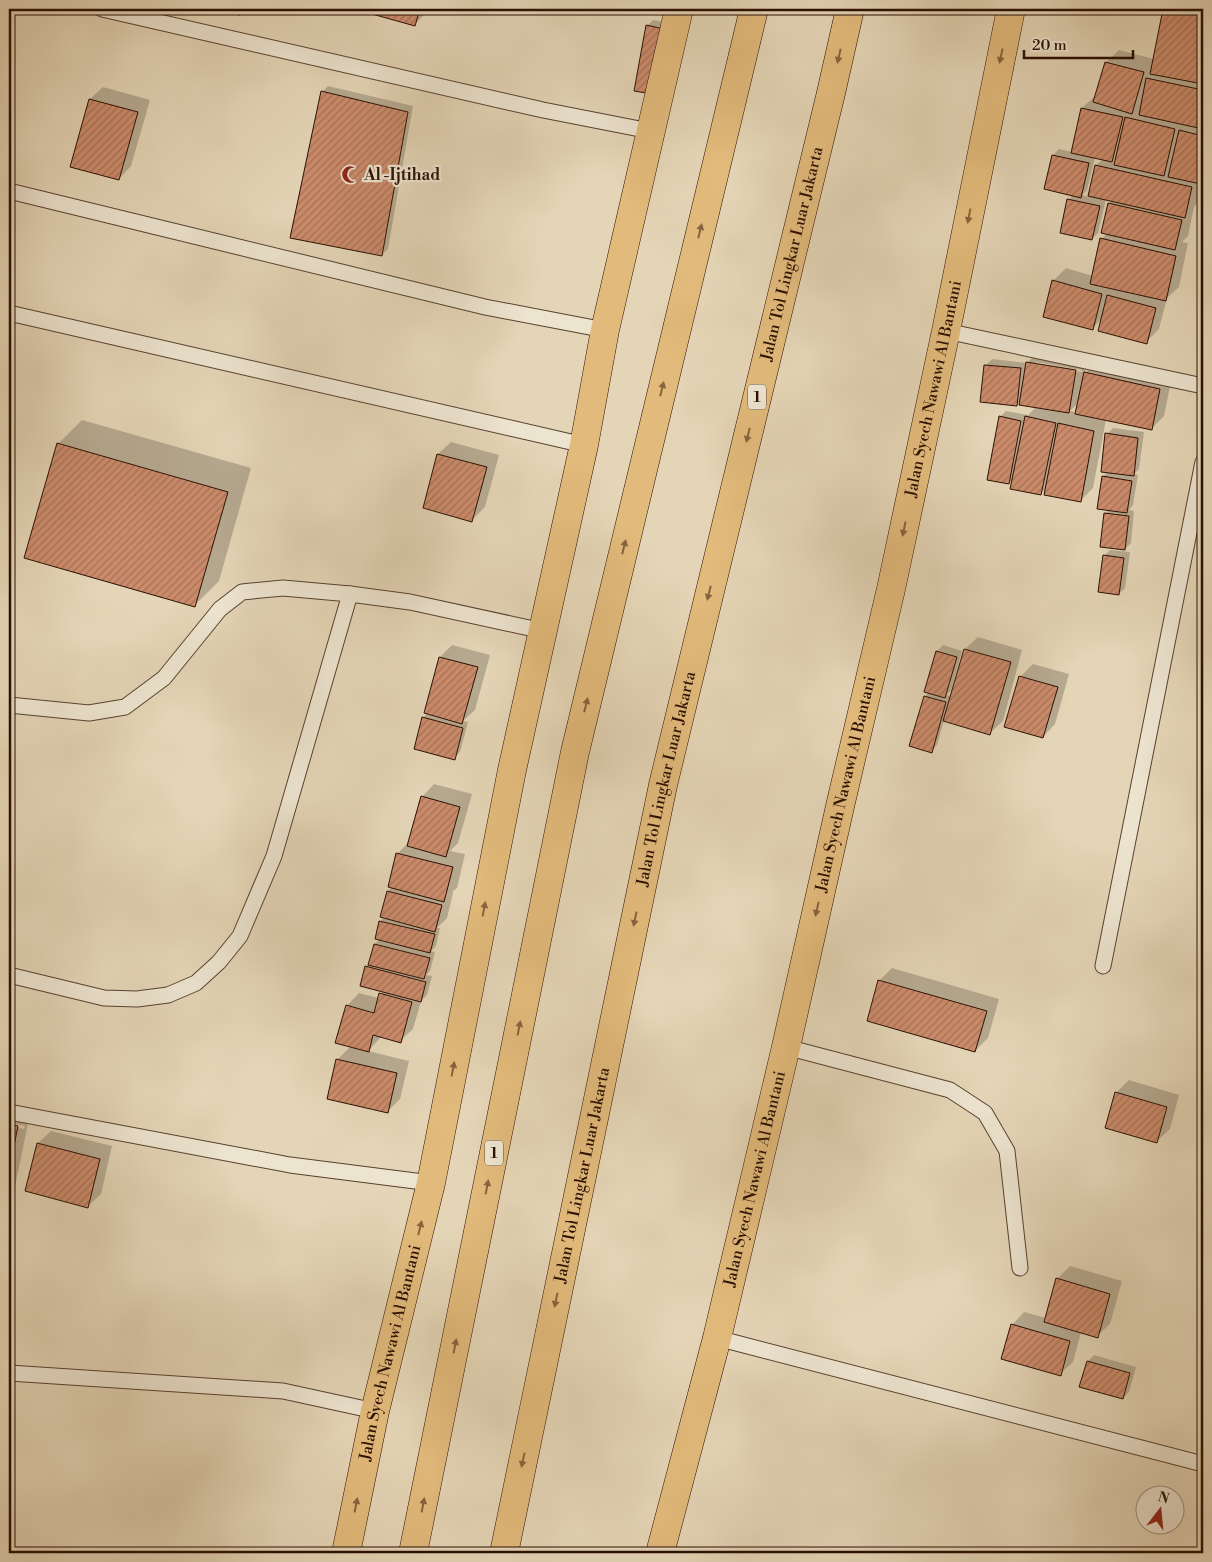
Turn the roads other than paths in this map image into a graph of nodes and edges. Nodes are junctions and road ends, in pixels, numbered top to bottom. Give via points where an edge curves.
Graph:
1 (102, 9) edge
2 (679, 9) edge
3 (754, 9) edge
4 (850, 9) edge
5 (1011, 9) edge
6 (650, 131) junction
7 (9, 191) edge
8 (9, 313) edge
9 (605, 330) junction
10 (946, 331) junction
11 (1203, 386) edge
12 (584, 444) junction
13 (1203, 462) edge
14 (350, 594) junction
15 (543, 631) junction
16 (9, 705) edge
17 (1103, 966) dead end
18 (9, 975) edge
19 (786, 1047) junction
20 (9, 1112) edge
21 (431, 1183) junction
22 (1020, 1268) dead end
23 (717, 1338) junction
24 (9, 1373) edge
25 (375, 1411) junction
26 (1203, 1464) edge
27 (346, 1553) edge
28 (413, 1553) edge
29 (504, 1553) edge
30 (660, 1553) edge

1 - 6 lane via 543,110
2 - 6 highway, Jalan Syech Nawawi Al Bantani
28 -> 3 highway, 1 via 575,752
4 -> 29 highway, Jalan Tol Lingkar Luar Jakarta / 1 via 663,785
5 -> 10 highway, Jalan Syech Nawawi Al Bantani
6 - 9 highway, Jalan Syech Nawawi Al Bantani
7 - 9 lane via 485,307
8 - 12 lane
9 - 12 highway, Jalan Syech Nawawi Al Bantani
10 - 11 lane
10 -> 19 highway, Jalan Syech Nawawi Al Bantani via 893,580
12 - 15 highway, Jalan Syech Nawawi Al Bantani
13 - 17 lane
14 - 15 lane via 410,602
14 - 16 lane via 283,588 242,592 220,609 164,678 125,707 89,713
14 - 18 lane via 274,856 240,936 219,962 196,983 168,995 137,999 104,998
21 -> 15 highway, Jalan Syech Nawawi Al Bantani via 510,780
19 - 22 lane via 950,1090 985,1113 1007,1151
19 - 23 highway, Jalan Syech Nawawi Al Bantani
20 - 21 lane via 290,1165
25 -> 21 highway, Jalan Syech Nawawi Al Bantani
23 - 26 lane
23 - 30 highway, Jalan Syech Nawawi Al Bantani
24 - 25 lane via 284,1391
27 -> 25 highway, Jalan Syech Nawawi Al Bantani

